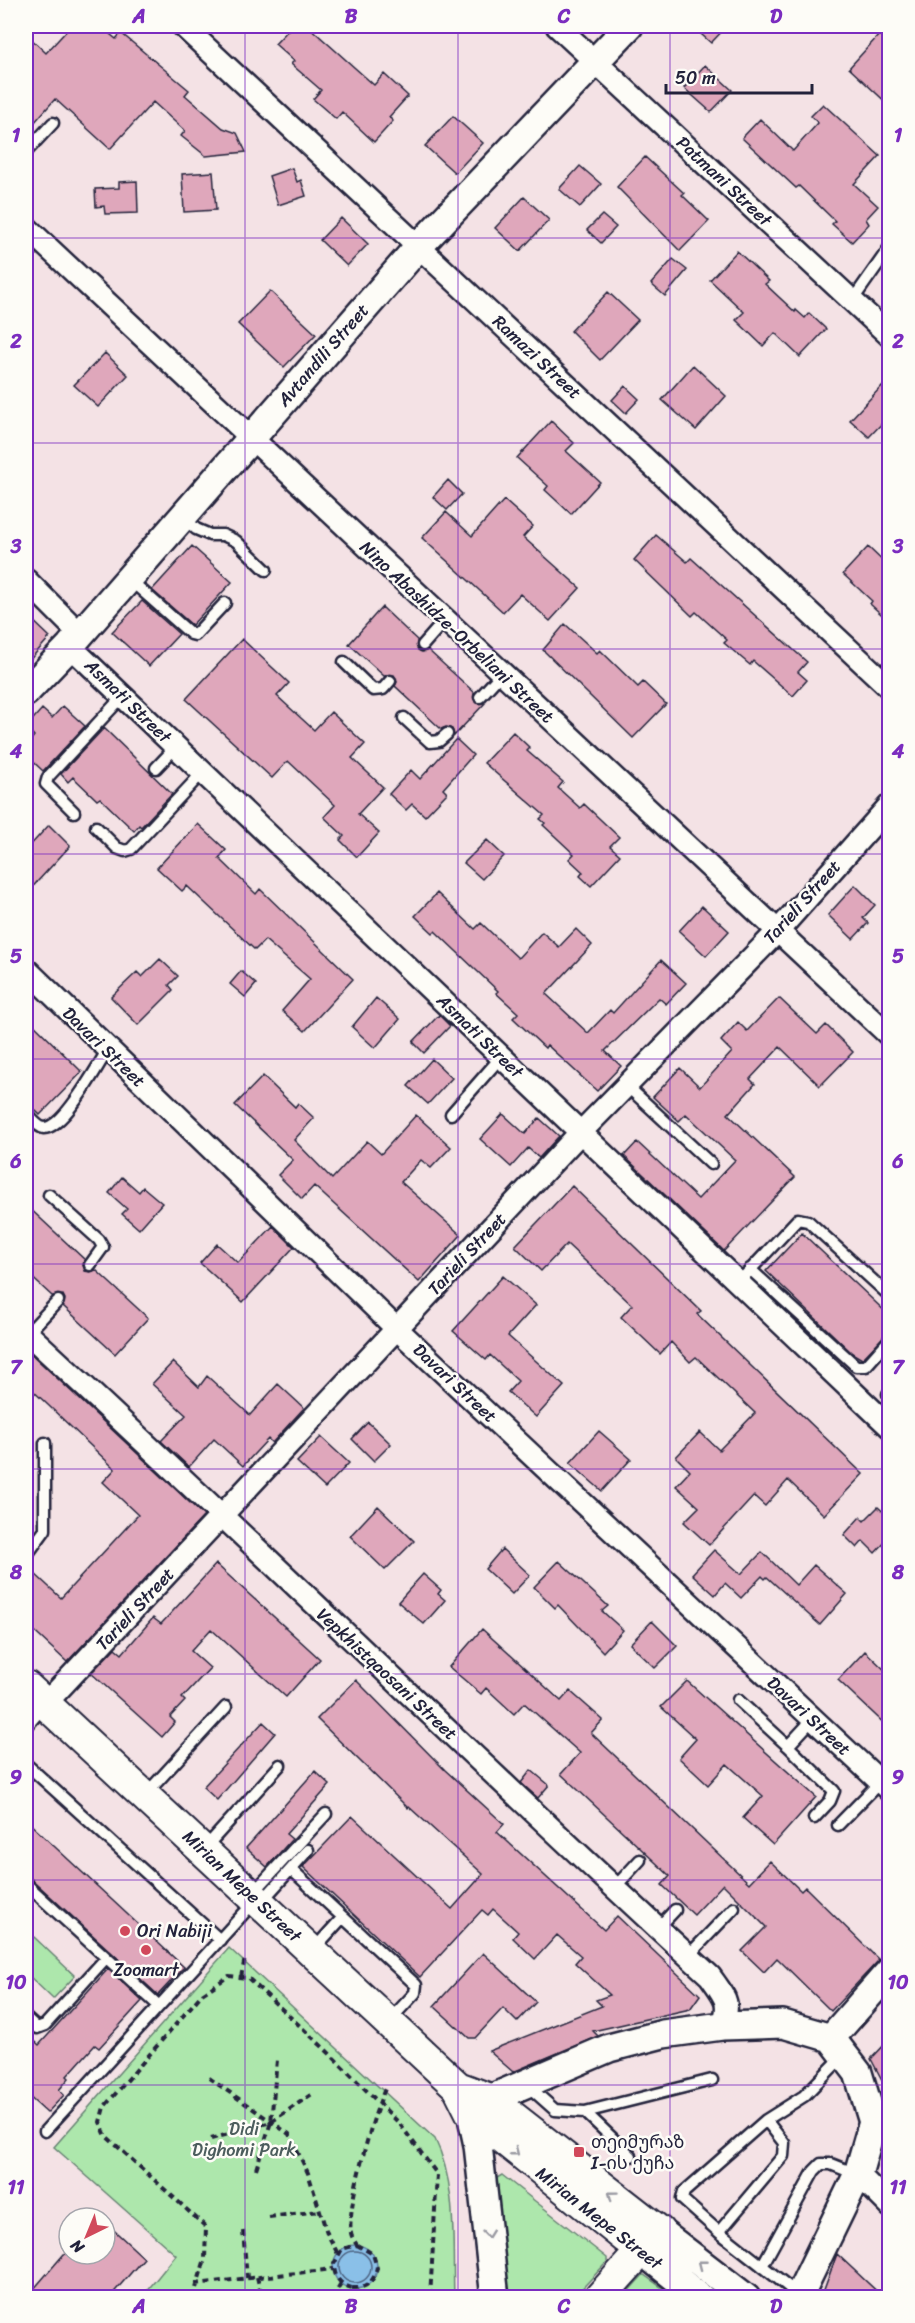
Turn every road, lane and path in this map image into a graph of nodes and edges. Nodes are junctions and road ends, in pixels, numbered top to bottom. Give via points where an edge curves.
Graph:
1 (183, 26) edge
2 (557, 26) edge
3 (629, 26) edge
4 (596, 61) junction
5 (53, 123) dead end
6 (26, 152) edge
7 (26, 227) edge
8 (418, 246) junction
9 (890, 247) edge
10 (852, 301) junction
11 (890, 336) edge
12 (250, 439) junction
13 (182, 517) junction
14 (266, 570) dead end
15 (129, 578) junction
16 (26, 580) edge
17 (225, 603) dead end
18 (444, 620) junction
19 (75, 640) junction
20 (423, 645) dead end
21 (344, 662) dead end
22 (501, 674) junction
23 (390, 681) dead end
24 (890, 688) edge
25 (26, 692) edge
26 (123, 696) junction
27 (480, 697) dead end
28 (404, 718) dead end
29 (447, 734) dead end
30 (176, 747) junction
31 (156, 768) dead end
32 (203, 772) junction
33 (890, 805) edge
34 (74, 812) dead end
35 (96, 827) dead end
36 (777, 932) junction
37 (26, 969) edge
38 (890, 1036) edge
39 (107, 1051) junction
40 (501, 1057) junction
41 (626, 1085) junction
42 (26, 1113) edge
43 (451, 1114) dead end
44 (580, 1133) junction
45 (711, 1164) dead end
46 (49, 1195) dead end
47 (90, 1265) dead end
48 (744, 1276) junction
49 (890, 1296) edge
50 (58, 1301) dead end
51 (398, 1329) junction
52 (26, 1334) edge
53 (890, 1339) edge
54 (890, 1427) edge
55 (45, 1443) dead end
56 (223, 1515) junction
57 (26, 1556) edge
58 (35, 1695) edge
59 (738, 1700) dead end
60 (226, 1707) dead end
61 (813, 1719) junction
62 (26, 1727) edge
63 (788, 1746) junction
64 (26, 1764) edge
65 (280, 1765) dead end
66 (885, 1787) edge
67 (144, 1796) junction
68 (326, 1814) dead end
69 (814, 1818) dead end
70 (838, 1825) dead end
71 (202, 1850) junction
72 (308, 1850) dead end
73 (640, 1860) dead end
74 (291, 1869) junction
75 (26, 1884) edge
76 (615, 1887) junction
77 (256, 1900) junction
78 (734, 1908) dead end
79 (675, 1910) dead end
80 (343, 1917) junction
81 (658, 1928) junction
82 (220, 1940) junction
83 (312, 1952) junction
84 (688, 1956) junction
85 (106, 1958) junction
86 (245, 1958) dead end
87 (890, 1971) edge
88 (241, 1977) junction
89 (159, 2006) junction
90 (26, 2018) edge
91 (388, 2022) junction
92 (722, 2026) junction
93 (837, 2046) junction
94 (277, 2060) dead end
95 (209, 2078) dead end
96 (712, 2080) dead end
97 (525, 2084) junction
98 (386, 2087) dead end
99 (312, 2094) dead end
100 (378, 2101) junction
101 (481, 2106) junction
102 (585, 2112) junction
103 (881, 2119) edge
104 (766, 2120) junction
105 (271, 2122) junction
106 (45, 2131) dead end
107 (211, 2139) dead end
108 (631, 2156) dead end
109 (256, 2169) dead end
110 (858, 2174) junction
111 (890, 2206) edge
112 (320, 2211) junction
113 (269, 2217) dead end
114 (243, 2231) dead end
115 (719, 2232) junction
116 (650, 2241) junction
117 (357, 2245) junction
118 (338, 2254) junction
119 (762, 2266) junction
120 (334, 2269) junction
121 (257, 2277) junction
122 (247, 2278) junction
123 (341, 2283) junction
124 (195, 2284) junction
125 (352, 2288) junction
126 (261, 2293) dead end
127 (798, 2296) edge
128 (193, 2298) edge
129 (332, 2298) edge
130 (353, 2298) edge
131 (430, 2298) edge
132 (495, 2298) edge
133 (599, 2298) edge
134 (701, 2298) edge
135 (746, 2298) edge

1 - 8 street, Ramazi Street
2 - 4 street, Patmani Street
3 - 4 street, Avtandili Street
4 - 8 street, Avtandili Street
4 - 10 street, Patmani Street
5 - 6 lane
7 - 12 street, Nino Abashidze-Orbeliani Street
8 - 12 street, Avtandili Street
8 - 24 street, Ramazi Street
9 - 10 lane
10 - 11 street, Patmani Street
12 - 13 street, Avtandili Street
12 - 18 street, Nino Abashidze-Orbeliani Street
13 - 14 lane via 196,529 236,541
13 - 15 street, Avtandili Street
15 - 17 lane via 191,634 200,631
15 - 19 street, Avtandili Street
16 - 19 street, Asmati Street
18 - 20 lane
18 - 22 street, Nino Abashidze-Orbeliani Street
19 - 25 street, Avtandili Street
19 - 26 street, Asmati Street
21 - 23 lane via 373,690 383,689
22 - 27 lane
22 - 36 street, Nino Abashidze-Orbeliani Street
26 - 30 street, Asmati Street
26 - 34 lane via 48,777 46,784
28 - 29 lane via 430,742
30 - 31 lane
30 - 32 street, Asmati Street
32 - 35 lane via 131,849 117,848
32 - 40 street, Asmati Street
33 - 36 street, Tarieli Street
36 - 38 street, Nino Abashidze-Orbeliani Street
36 - 41 street, Tarieli Street
37 - 39 street, Davari Street
39 - 42 lane via 76,1100 54,1124 44,1128
39 - 51 street, Davari Street
40 - 43 lane
40 - 44 street, Asmati Street
41 - 44 street, Tarieli Street
41 - 45 lane
44 - 48 street, Asmati Street
44 - 51 street, Tarieli Street
46 - 47 lane via 99,1240 102,1251
48 - 49 lane via 802,1219
48 - 53 lane via 856,1366 866,1366
48 - 54 street, Asmati Street
50 - 52 lane
51 - 56 street, Tarieli Street
51 - 61 street, Davari Street
52 - 56 street, Vepkhistqaosani Street
55 - 57 lane via 45,1530
56 - 58 street, Tarieli Street
56 - 76 street, Vepkhistqaosani Street via 333,1624
58 - 62 lane
58 - 67 main road, Mirian Mepe Street
59 - 63 lane
60 - 67 lane
61 - 63 lane
61 - 66 street, Davari Street
63 - 69 lane via 834,1791
64 - 82 lane
65 - 71 lane
66 - 70 lane
67 - 71 main road, Mirian Mepe Street
68 - 77 lane
71 - 77 main road, Mirian Mepe Street
72 - 74 lane
73 - 76 lane
74 - 77 lane
74 - 80 lane
75 - 85 lane
76 - 81 street, Vepkhistqaosani Street
77 - 82 lane
77 - 83 main road, Mirian Mepe Street
78 - 84 lane
79 - 81 lane
80 - 83 lane
80 - 91 lane via 416,1985 415,1993
81 - 84 street, Vepkhistqaosani Street
82 - 89 lane
83 - 91 main road, Mirian Mepe Street
84 - 92 street, Vepkhistqaosani Street via 725,1997 728,2011
85 - 89 lane
85 - 90 lane via 45,2025 37,2028
86 - 88 path
87 - 93 street
88 - 100 path via 248,1978
88 - 124 path via 229,1976 201,1994 104,2107 100,2122 105,2136 206,2227 206,2259
89 - 106 lane
91 - 101 main road, Mirian Mepe Street
92 - 93 street via 783,2024
92 - 97 street via 663,2034 609,2048
93 - 103 street via 858,2073
93 - 104 lane via 804,2096
94 - 105 path
95 - 105 path
96 - 102 lane
97 - 101 street
97 - 102 lane via 555,2110
98 - 100 path
99 - 105 path
100 - 117 path via 353,2206 351,2233
100 - 131 path via 436,2174
101 - 116 main road, Mirian Mepe Street
101 -> 132 street via 478,2145
102 - 108 lane
103 - 110 street
104 - 115 lane via 784,2143 783,2156
104 - 115 lane via 684,2192 682,2199 687,2205
105 - 107 path
105 - 109 path
105 - 112 path via 289,2134 308,2173
110 - 111 street
110 - 119 lane via 831,2164 821,2164 814,2170
110 - 127 street
112 - 113 path
112 - 118 path
114 - 122 path
115 - 119 lane
116 - 133 main road
116 - 134 street, Mirian Mepe Street
135 -> 116 street, Mirian Mepe Street
117 - 118 path
117 - 125 path via 373,2254 377,2268 370,2283
118 - 120 path
119 - 127 lane
120 - 121 path
120 - 123 path
121 - 122 path
121 - 126 path
122 - 124 path
123 - 125 path
123 - 129 path
124 - 128 path
125 - 130 path

